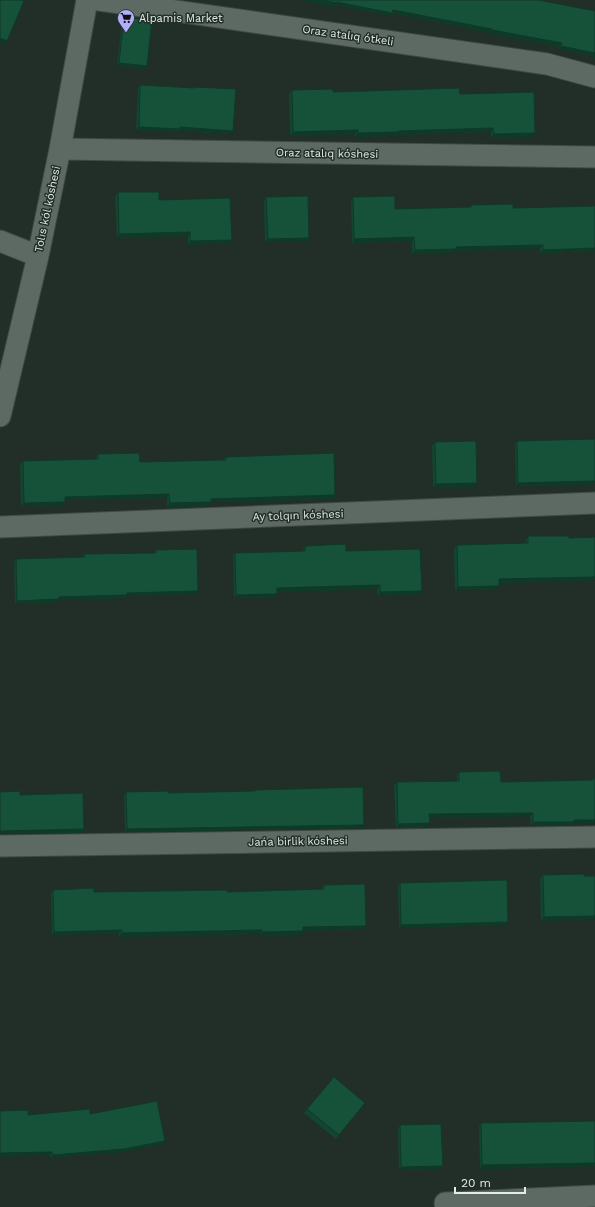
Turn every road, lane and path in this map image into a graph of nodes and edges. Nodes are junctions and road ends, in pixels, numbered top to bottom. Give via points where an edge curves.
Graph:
1 (87, 0) edge
2 (99, 0) edge
3 (595, 77) edge
4 (60, 149) junction
5 (595, 157) edge
6 (0, 241) edge
7 (38, 256) junction
8 (0, 416) edge
9 (595, 503) edge
10 (0, 527) edge
11 (595, 837) edge
12 (0, 846) edge
13 (595, 1196) edge
14 (445, 1203) dead end

1 - 4 street, Tolıs kól kóshesi
2 - 3 street, Oraz atalıq ótkeli via 547,64
4 - 5 street, Oraz atalıq kóshesi
4 - 7 street, Tolıs kól kóshesi
6 - 7 street
7 - 8 street, Tolıs kól kóshesi
9 - 10 street, Ay tolqın kóshesi
11 - 12 street, Jańa birlik kóshesi
13 - 14 street

